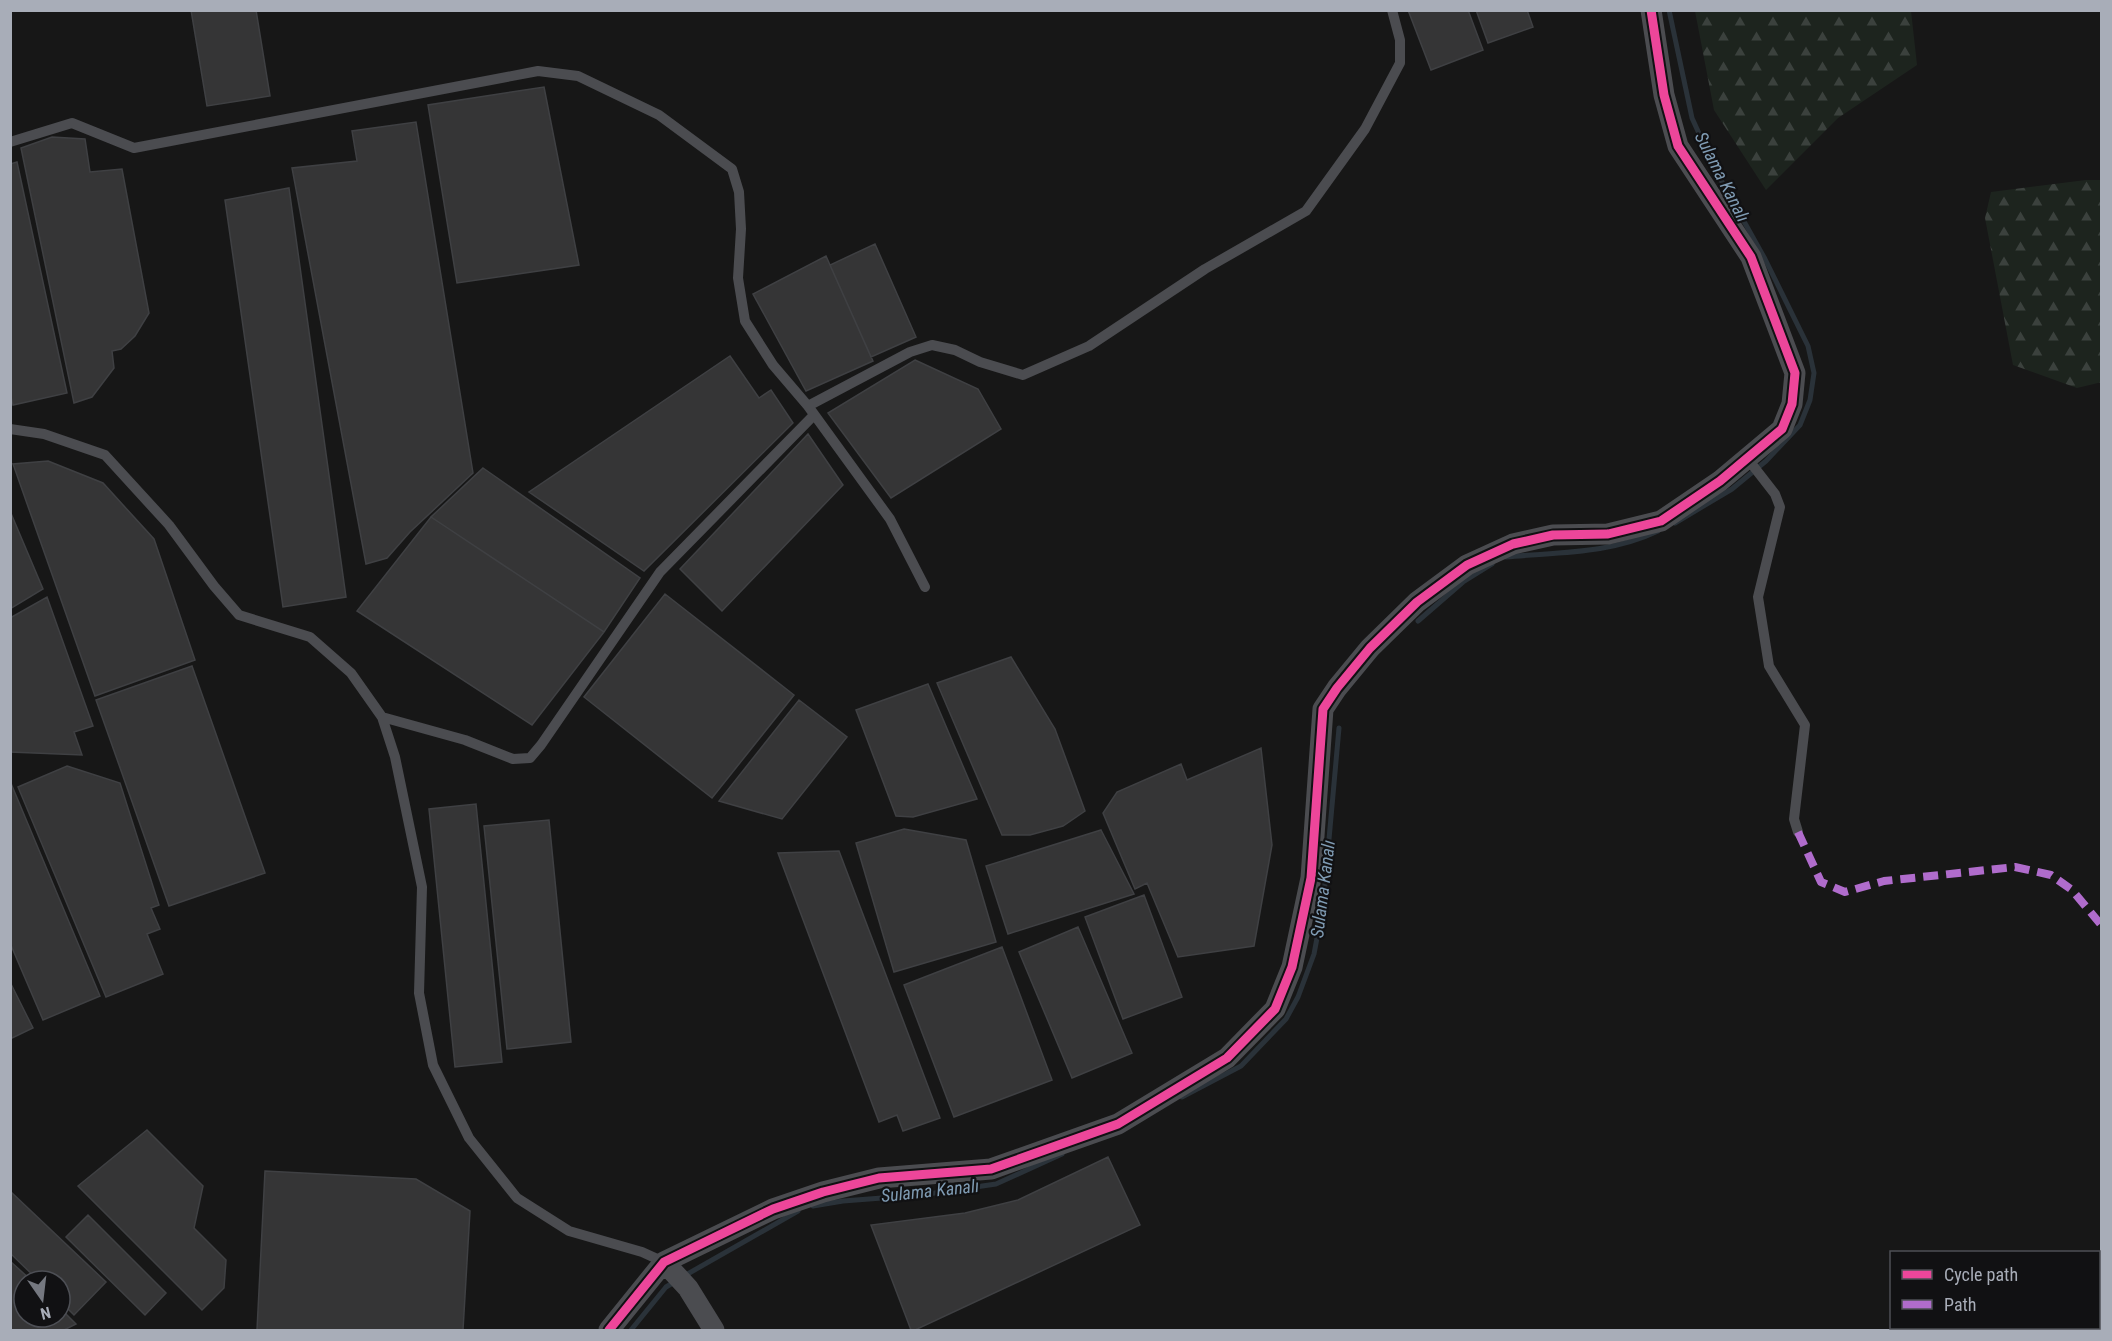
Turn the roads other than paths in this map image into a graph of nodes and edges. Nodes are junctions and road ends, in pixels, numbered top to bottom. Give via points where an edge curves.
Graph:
1 (1392, 10) edge
2 (1651, 10) edge
3 (10, 142) edge
4 (811, 410) junction
5 (10, 429) edge
6 (1747, 458) junction
7 (925, 587) dead end
8 (382, 717) junction
9 (1798, 832) dead end
10 (664, 1262) junction
11 (609, 1330) edge
12 (714, 1330) edge

1 - 4 lane via 1400,40 1400,63 1365,129 1306,211 1204,269 1089,346 1023,375 932,345 910,352
2 - 6 street via 1664,95 1678,146 1751,257 1795,374 1792,404 1782,429
3 - 4 lane via 72,123 134,148 538,71 578,76 659,115 732,169 739,192 738,278 745,321 773,365
4 - 7 lane via 890,519
4 - 8 lane via 660,572 530,758 513,759 465,740
5 - 8 lane via 44,434 105,455 169,525 239,615 310,637 351,673
6 - 9 lane via 1775,494 1780,507 1758,597 1769,666 1806,724 1794,819
6 - 10 street via 1660,521 1608,534 1553,535 1513,544 1467,565 1417,602 1370,648 1323,709 1311,878 1292,967 1275,1009 1227,1058 1118,1124 991,1168 879,1178 823,1192 773,1209
8 - 10 lane via 395,757 422,887 419,993 433,1065 469,1138 517,1198 560,1226
10 - 11 street
10 - 12 street via 688,1288

